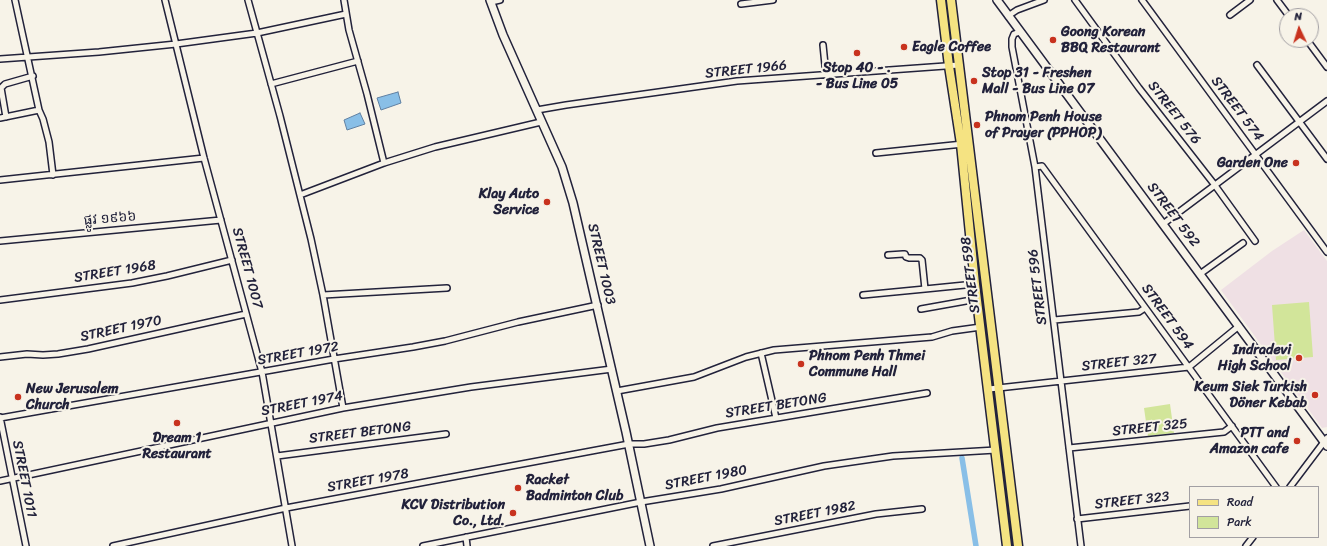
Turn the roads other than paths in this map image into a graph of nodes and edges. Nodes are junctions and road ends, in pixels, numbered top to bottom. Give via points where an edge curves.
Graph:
1 (16, 0) edge
2 (165, 0) edge
3 (248, 0) edge
4 (344, 0) edge
5 (500, 0) edge
6 (773, 0) edge
7 (941, 0) edge
8 (951, 0) edge
9 (997, 0) edge
10 (1044, 0) edge
11 (1074, 0) edge
12 (1142, 0) edge
13 (1250, 0) edge
14 (490, 1) edge
15 (741, 4) dead end
16 (346, 14) junction
17 (1230, 15) dead end
18 (1008, 16) junction
19 (1020, 32) junction
20 (257, 33) junction
21 (176, 44) junction
22 (823, 45) dead end
23 (1313, 48) edge
24 (28, 56) junction
25 (0, 58) edge
26 (358, 61) junction
27 (959, 65) junction
28 (1257, 65) dead end
29 (949, 66) junction
30 (1327, 67) edge
31 (826, 75) junction
32 (33, 76) junction
33 (271, 84) junction
34 (1327, 101) edge
35 (40, 110) junction
36 (536, 110) junction
37 (6, 117) junction
38 (0, 118) edge
39 (1299, 121) junction
40 (541, 122) junction
41 (965, 144) junction
42 (876, 153) dead end
43 (1255, 154) junction
44 (204, 158) junction
45 (1327, 159) edge
46 (384, 163) junction
47 (1036, 167) junction
48 (53, 175) junction
49 (0, 180) edge
50 (1214, 184) junction
51 (300, 194) junction
52 (221, 220) junction
53 (1162, 224) junction
54 (0, 241) edge
55 (1255, 241) dead end
56 (1243, 243) dead end
57 (1327, 252) edge
58 (888, 255) dead end
59 (232, 260) junction
60 (1200, 274) junction
61 (976, 284) junction
62 (446, 288) dead end
63 (925, 289) junction
64 (323, 295) junction
65 (863, 295) dead end
66 (977, 299) junction
67 (0, 300) edge
68 (598, 305) junction
69 (1145, 308) junction
70 (921, 309) dead end
71 (246, 314) junction
72 (1054, 320) junction
73 (1239, 326) junction
74 (981, 327) junction
75 (761, 353) junction
76 (0, 357) edge
77 (334, 359) junction
78 (1189, 367) junction
79 (612, 369) junction
80 (262, 372) junction
81 (1061, 382) junction
82 (998, 388) junction
83 (989, 389) junction
84 (617, 391) junction
85 (927, 393) dead end
86 (343, 408) junction
87 (0, 418) edge
88 (776, 418) junction
89 (271, 422) junction
90 (1232, 426) junction
91 (446, 434) dead end
92 (1326, 442) edge
93 (629, 444) junction
94 (1069, 448) junction
95 (996, 450) junction
96 (277, 456) junction
97 (12, 478) junction
98 (0, 481) edge
99 (1275, 486) edge
100 (1291, 486) edge
101 (641, 502) junction
102 (1189, 506) edge
103 (286, 508) junction
104 (922, 509) dead end
105 (1077, 519) junction
106 (466, 538) junction
107 (1252, 538) edge
108 (26, 546) edge
109 (113, 546) edge
110 (292, 546) edge
111 (423, 546) edge
112 (467, 546) edge
113 (650, 546) edge
114 (713, 546) edge
115 (1007, 546) edge
116 (1018, 546) edge
117 (1081, 546) edge
118 (1246, 546) edge

1 - 24 street
2 - 21 street, STREET 1007
3 - 20 street
4 - 16 street
5 - 14 street
6 - 15 street
7 - 29 main road, STREET 598
8 - 27 main road, STREET 598
9 - 18 street, STREET 592
10 - 18 street
11 - 50 street, STREET 576
12 - 43 street, STREET 574
13 - 17 street
14 - 36 street, STREET 1003
16 - 20 street
16 - 26 street
18 - 19 street, STREET 592
19 - 47 street, STREET 596 via 1014,34 1012,47
19 - 53 street, STREET 592
20 - 21 street
20 - 33 street
21 - 24 street
21 - 44 street, STREET 1007
22 - 31 street
23 - 30 street
24 - 25 street
24 - 32 street
26 - 33 street
26 - 46 street
27 - 29 street, STREET 1966
27 - 41 main road, STREET 598
28 - 39 street
29 - 31 street, STREET 1966
29 - 41 main road, STREET 598
31 - 36 street, STREET 1966 via 737,81
32 - 35 street
32 - 37 street via 4,84 2,88
33 - 51 street
34 - 39 street
35 - 37 street
35 - 48 street via 49,142
36 - 40 street, STREET 1003
37 - 38 street
39 - 43 street
39 - 45 street
40 - 46 street via 435,147
40 - 68 street, STREET 1003 via 562,167
41 - 42 street
41 - 61 main road, STREET 598
41 - 82 main road, STREET 598
43 - 50 street
43 - 57 street, STREET 574
44 - 48 street
44 - 52 street, STREET 1007
46 - 51 street
47 - 69 street, STREET 594 via 1042,166
47 - 72 street, STREET 596
48 - 49 street
50 - 53 street
50 - 55 street, STREET 576
51 - 64 street
52 - 54 street, ផ្លូវ ១៩៦៦
52 - 59 street, STREET 1007
53 - 60 street, STREET 592
56 - 60 street
58 - 63 street via 903,254 908,258 920,258
59 - 67 street, STREET 1968 via 132,283
59 - 71 street, STREET 1007
60 - 73 street, STREET 592
61 - 63 street
61 - 66 main road, STREET 598
62 - 64 street
63 - 65 street
64 - 77 street
66 - 70 street
66 - 74 main road, STREET 598
68 - 77 street, STREET 1972 via 445,341
68 - 79 street, STREET 1003
69 - 72 street via 1139,312
69 - 78 street, STREET 594
71 - 76 street, STREET 1970 via 88,349 58,354
71 - 80 street, STREET 1007
72 - 81 street, STREET 596
73 - 78 street
73 - 92 street, STREET 592
74 - 75 street via 932,337
74 - 83 main road, STREET 598
75 - 84 street via 694,377
75 - 88 street
77 - 80 street, STREET 1972
77 - 86 street
78 - 81 street, STREET 327
78 - 90 street, STREET 594
79 - 84 street, STREET 1003
79 - 86 street, STREET 1974 via 471,387
80 - 87 street, STREET 1972
80 - 89 street, STREET 1007
81 - 82 street, STREET 327
81 - 94 street, STREET 596
82 - 83 street, STREET 327
82 - 116 main road, STREET 598
83 - 95 main road, STREET 598
84 - 93 street, STREET 1003
85 - 88 street, STREET BETONG
86 - 89 street, STREET 1974
87 - 97 street, STREET 1011
88 - 93 street, STREET BETONG via 717,428 669,440
89 - 96 street, STREET 1007
89 - 97 street, STREET 1974
90 - 94 street, STREET 325 via 1224,432
90 - 99 street, STREET 594
91 - 96 street, STREET BETONG
92 - 100 street
93 - 101 street, STREET 1003
93 - 103 street, STREET 1978
94 - 105 street, STREET 596
95 - 101 street, STREET 1980 via 893,456 824,466 721,489
95 - 115 main road, STREET 598
96 - 103 street, STREET 1007
97 - 98 street, STREET 1974
97 - 108 street, STREET 1011
101 - 106 street, STREET 1980
101 - 113 street, STREET 1003
102 - 105 street, STREET 323
103 - 109 street, STREET 1978
103 - 110 street, STREET 1007
104 - 114 street, STREET 1982 via 876,514
105 - 117 street, STREET 596
106 - 111 street, STREET 1980
106 - 112 street
107 - 118 street

